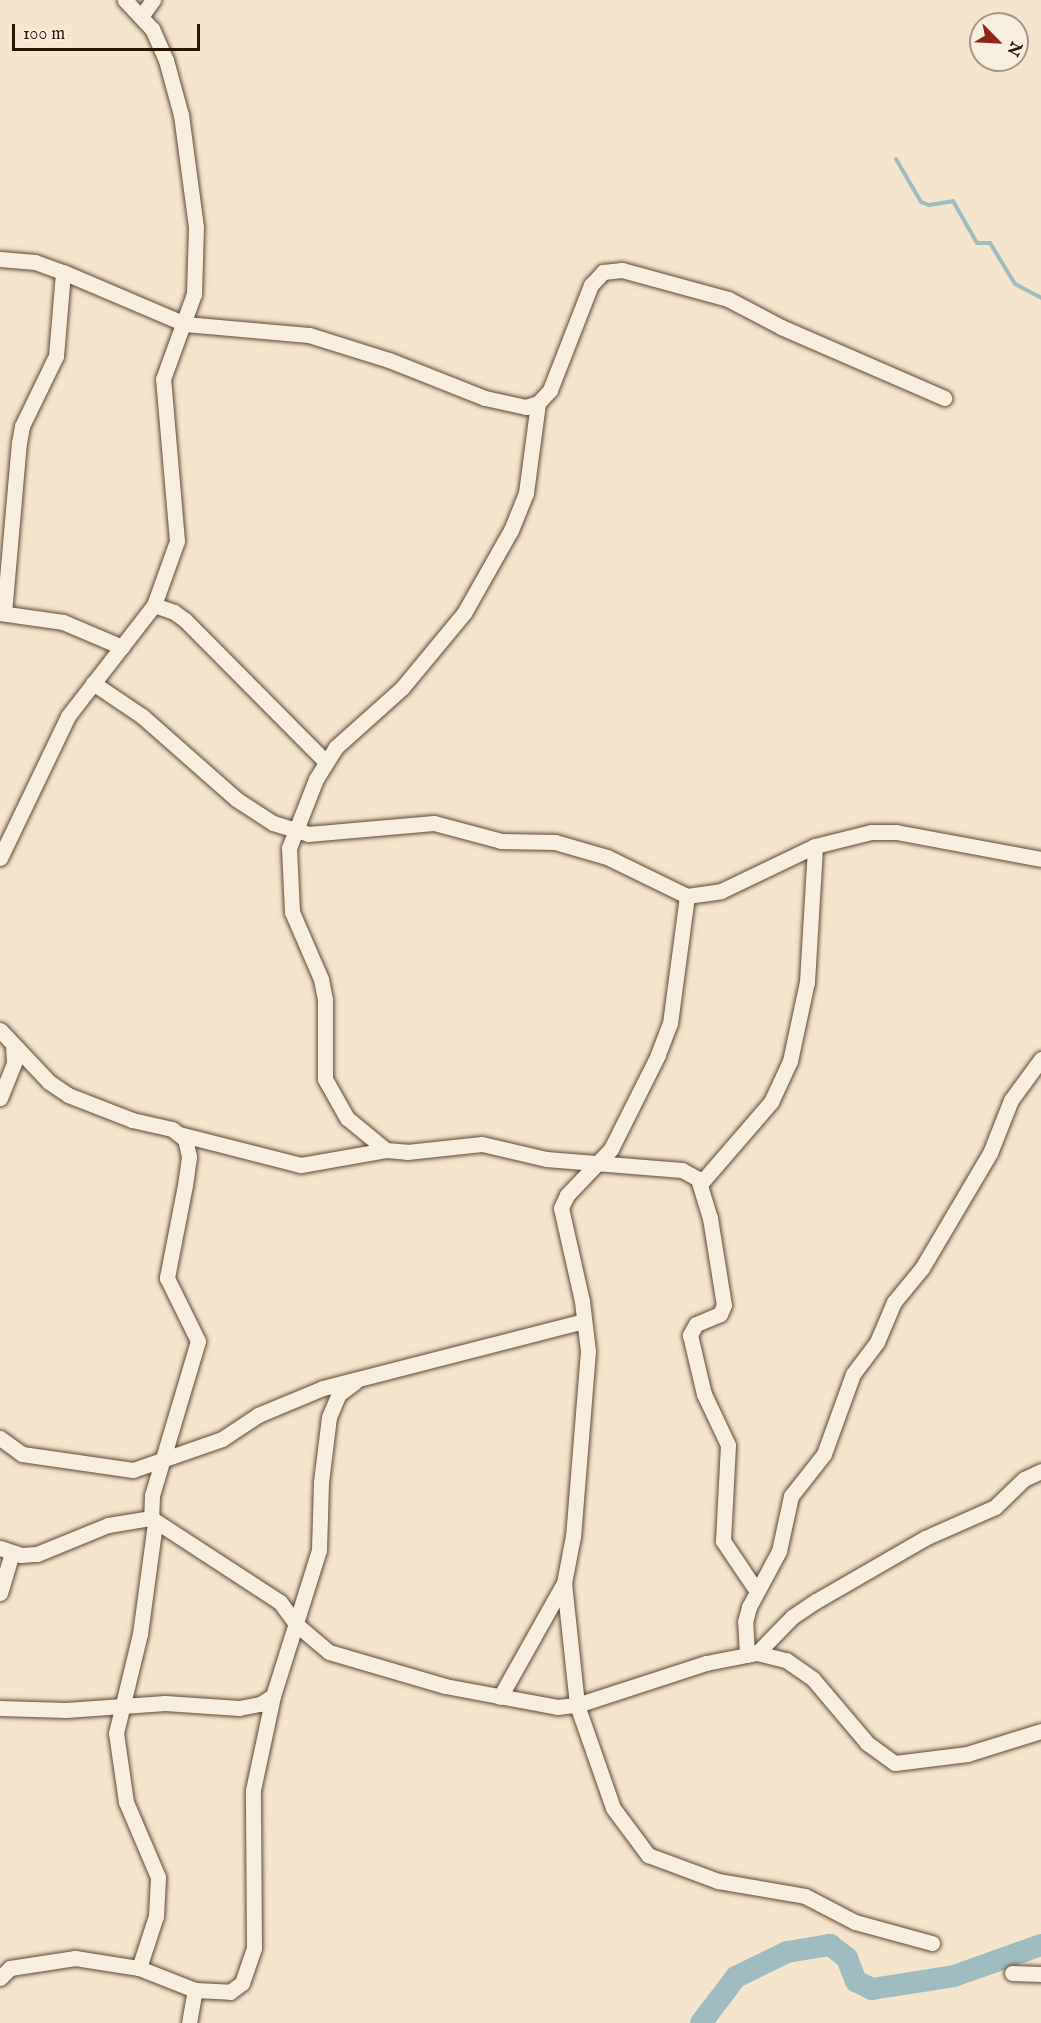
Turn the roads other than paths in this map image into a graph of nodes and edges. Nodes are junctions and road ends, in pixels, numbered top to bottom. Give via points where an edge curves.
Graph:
1 (125, 0) edge
2 (153, 0) edge
3 (142, 15) junction
4 (0, 259) edge
5 (63, 272) junction
6 (185, 324) junction
7 (944, 398) dead end
8 (538, 403) junction
9 (154, 605) junction
10 (2, 613) edge
11 (122, 647) junction
12 (93, 683) junction
13 (326, 762) junction
14 (294, 830) junction
15 (815, 846) junction
16 (0, 858) edge
17 (1041, 859) edge
18 (687, 896) junction
19 (0, 1030) edge
20 (13, 1046) junction
21 (1041, 1059) edge
22 (0, 1098) edge
23 (179, 1134) junction
24 (386, 1150) junction
25 (601, 1162) junction
26 (701, 1183) junction
27 (584, 1321) junction
28 (355, 1382) junction
29 (0, 1438) edge
30 (162, 1460) junction
31 (1041, 1471) edge
32 (153, 1521) junction
33 (3, 1549) edge
34 (564, 1583) junction
35 (756, 1590) junction
36 (0, 1593) edge
37 (297, 1625) junction
38 (752, 1654) junction
39 (273, 1696) junction
40 (500, 1697) junction
41 (577, 1705) junction
42 (120, 1706) junction
43 (0, 1708) edge
44 (1041, 1731) edge
45 (932, 1943) dead end
46 (139, 1968) junction
47 (3, 1970) edge
48 (1012, 1973) dead end
49 (1041, 1974) edge
50 (195, 1990) junction
51 (189, 2023) edge

1 - 3 street
2 - 3 street
3 - 6 street via 166,60 181,115 198,255 194,294
4 - 5 street via 34,262
5 - 6 street
5 - 10 street via 56,356 20,435
6 - 8 street via 309,335 388,360 485,398 513,406
6 - 9 street via 167,360 163,379 177,541
7 - 8 street via 781,327 728,299 622,270 603,272 591,285 550,390
8 - 13 street via 526,493 511,530 465,613 402,688 352,730
9 - 11 street
9 - 13 street via 185,620
10 - 11 street via 63,622
11 - 12 street
12 - 14 street via 142,716 236,799 273,823
12 - 16 street via 68,716
13 - 14 street
14 - 18 street via 335,832 434,823 501,842 555,842 607,857
14 - 24 street via 288,872 292,912 321,979 325,1000 325,1079 347,1118
15 - 17 street via 871,832 896,832
15 - 18 street via 721,891
15 - 26 street via 807,982 790,1061 771,1102
18 - 25 street via 670,1023 658,1055
19 - 20 street
20 - 22 street via 12,1070
20 - 23 street via 68,1095
21 - 35 street via 1011,1100 990,1153 922,1269 894,1302 877,1342 853,1374 830,1442 791,1496 779,1551
23 - 24 street via 301,1165
23 - 30 street via 185,1139 189,1157 166,1278 198,1341
24 - 25 street via 407,1152 482,1144 546,1159
25 - 26 street via 682,1170
25 - 27 street via 567,1195 561,1208
26 - 35 street via 724,1305 720,1314 696,1324 690,1335 704,1394 728,1445 723,1541
27 - 28 street
27 - 34 street via 588,1385
28 - 30 street via 323,1388 277,1405 222,1439
28 - 37 street via 339,1394 329,1417 321,1482 319,1550
29 - 30 street via 22,1454 72,1458 122,1470
30 - 32 street via 152,1495
31 - 38 street via 1024,1479 995,1507 925,1538 816,1601
32 - 33 street via 108,1525 37,1554
32 - 37 street via 280,1602
32 - 42 street via 140,1634
33 - 36 street
34 - 40 street
34 - 41 street
35 - 38 street via 745,1622
37 - 39 street
37 - 40 street via 329,1652 445,1686
38 - 41 street via 706,1663
38 - 44 street via 786,1660 806,1673 867,1743 895,1763 967,1754
39 - 42 street via 260,1704 239,1708 165,1703
39 - 50 street via 253,1790 254,1939 250,1966 242,1983 230,1992
40 - 41 street via 557,1707
41 - 45 street via 613,1809 648,1855 718,1881 805,1896 855,1922
42 - 43 street via 66,1710
42 - 46 street via 117,1753 126,1802 158,1877 156,1916
46 - 47 street via 60,1958
46 - 50 street
48 - 49 street
50 - 51 street

